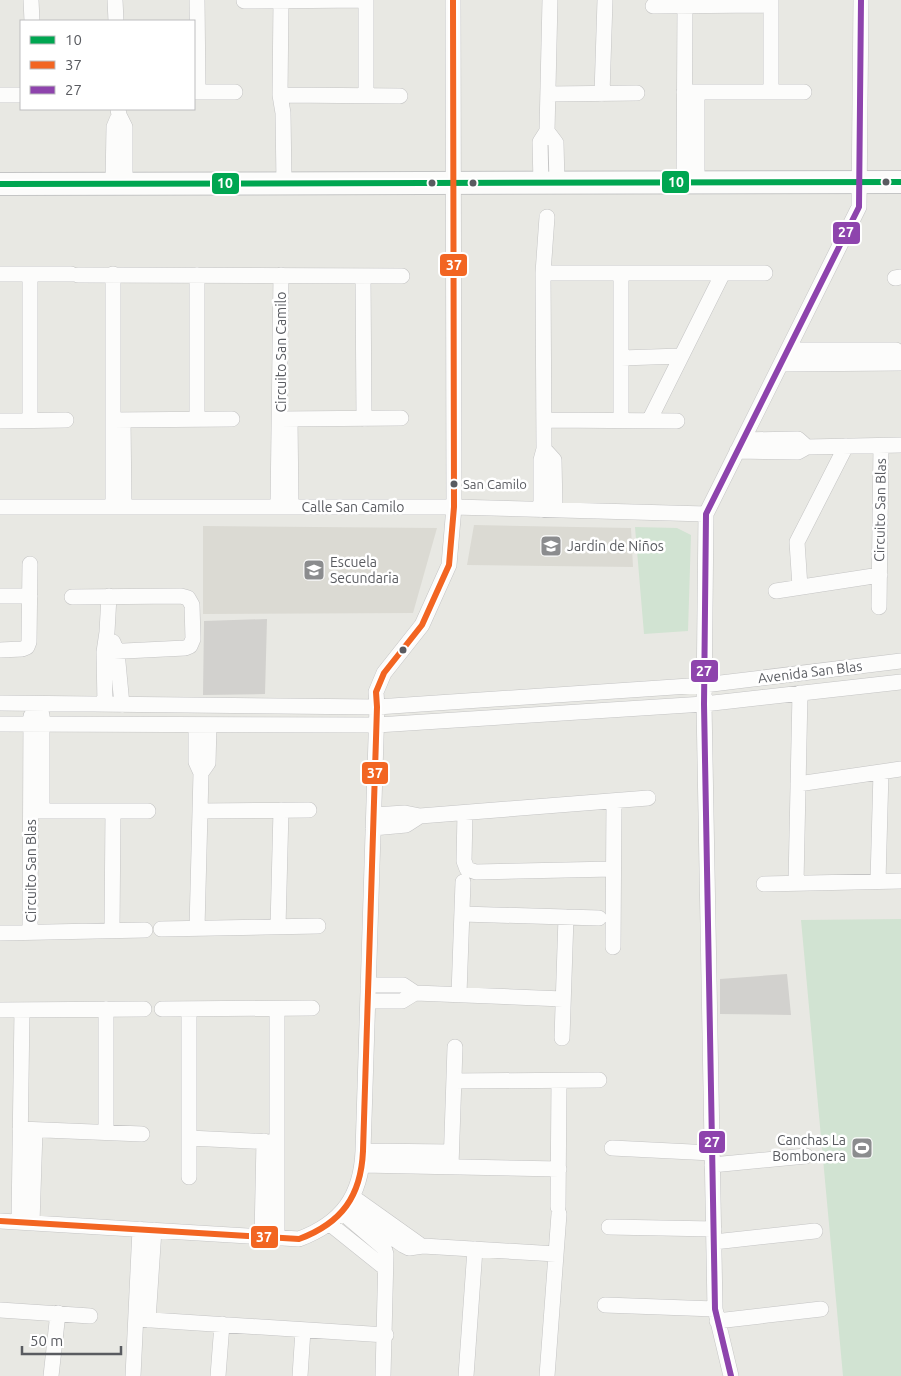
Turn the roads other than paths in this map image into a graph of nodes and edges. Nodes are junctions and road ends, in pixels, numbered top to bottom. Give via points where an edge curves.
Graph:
1 (32, 0) edge
2 (115, 0) edge
3 (197, 0) edge
4 (366, 0) edge
5 (453, 0) edge
6 (550, 0) edge
7 (605, 0) edge
8 (861, 0) edge
9 (244, 1) edge
10 (281, 1) edge
11 (772, 2) edge
12 (653, 6) dead end
13 (684, 6) junction
14 (32, 20) edge
15 (116, 20) edge
16 (196, 92) edge
17 (235, 92) dead end
18 (690, 92) junction
19 (772, 92) junction
20 (804, 92) dead end
21 (637, 93) dead end
22 (549, 94) junction
23 (602, 94) junction
24 (0, 95) edge
25 (20, 95) edge
26 (280, 95) junction
27 (366, 96) junction
28 (400, 96) dead end
29 (118, 112) edge
30 (859, 182) junction
31 (901, 182) edge
32 (284, 183) junction
33 (454, 183) junction
34 (549, 183) junction
35 (690, 183) junction
36 (0, 184) edge
37 (119, 184) junction
38 (547, 217) dead end
39 (543, 273) junction
40 (621, 273) junction
41 (723, 273) junction
42 (765, 273) dead end
43 (0, 274) edge
44 (30, 274) junction
45 (113, 274) junction
46 (197, 275) junction
47 (281, 275) junction
48 (363, 276) junction
49 (402, 276) dead end
50 (788, 350) junction
51 (897, 354) edge
52 (682, 356) junction
53 (621, 358) junction
54 (781, 364) junction
55 (364, 418) junction
56 (400, 418) dead end
57 (232, 419) dead end
58 (285, 419) junction
59 (66, 420) dead end
60 (118, 420) junction
61 (197, 420) junction
62 (544, 420) junction
63 (621, 420) junction
64 (649, 420) junction
65 (677, 420) dead end
66 (0, 421) edge
67 (30, 421) junction
68 (901, 445) edge
69 (740, 446) junction
70 (846, 446) junction
71 (881, 446) junction
72 (0, 506) edge
73 (119, 507) junction
74 (284, 507) junction
75 (454, 507) junction
76 (548, 510) junction
77 (706, 514) junction
78 (30, 564) dead end
79 (880, 575) junction
80 (800, 587) junction
81 (776, 591) dead end
82 (0, 596) edge
83 (30, 596) junction
84 (108, 596) junction
85 (72, 597) dead end
86 (879, 607) dead end
87 (0, 650) edge
88 (110, 652) junction
89 (901, 661) edge
90 (901, 682) edge
91 (704, 685) junction
92 (800, 693) junction
93 (0, 704) edge
94 (37, 704) junction
95 (105, 704) junction
96 (704, 704) junction
97 (122, 705) junction
98 (377, 707) junction
99 (0, 724) edge
100 (37, 724) junction
101 (202, 725) junction
102 (377, 726) junction
103 (901, 769) edge
104 (881, 772) junction
105 (798, 784) junction
106 (648, 798) dead end
107 (614, 801) junction
108 (148, 810) dead end
109 (281, 810) junction
110 (309, 810) dead end
111 (36, 811) junction
112 (113, 811) junction
113 (200, 811) junction
114 (465, 813) junction
115 (373, 821) junction
116 (614, 869) junction
117 (878, 881) junction
118 (901, 881) edge
119 (463, 882) dead end
120 (796, 883) junction
121 (764, 884) dead end
122 (462, 914) junction
123 (566, 917) junction
124 (599, 918) dead end
125 (318, 926) dead end
126 (278, 927) junction
127 (197, 928) junction
128 (161, 929) dead end
129 (112, 930) junction
130 (145, 930) dead end
131 (0, 932) edge
132 (30, 932) junction
133 (612, 948) dead end
134 (368, 985) junction
135 (415, 993) junction
136 (459, 994) junction
137 (563, 999) junction
138 (368, 1000) junction
139 (277, 1008) junction
140 (312, 1008) dead end
141 (106, 1009) junction
142 (144, 1009) dead end
143 (162, 1009) dead end
144 (189, 1009) junction
145 (0, 1010) edge
146 (22, 1010) junction
147 (562, 1038) dead end
148 (455, 1046) dead end
149 (599, 1080) dead end
150 (454, 1081) junction
151 (559, 1081) junction
152 (28, 1130) junction
153 (106, 1132) junction
154 (142, 1134) dead end
155 (189, 1138) junction
156 (270, 1141) junction
157 (612, 1148) dead end
158 (806, 1156) dead end
159 (362, 1158) junction
160 (451, 1159) junction
161 (712, 1159) junction
162 (559, 1169) junction
163 (189, 1177) dead end
164 (347, 1205) junction
165 (0, 1221) edge
166 (26, 1222) junction
167 (330, 1224) junction
168 (609, 1227) dead end
169 (147, 1230) junction
170 (814, 1231) dead end
171 (714, 1236) junction
172 (269, 1237) junction
173 (475, 1250) junction
174 (556, 1254) junction
175 (385, 1268) junction
176 (605, 1305) dead end
177 (0, 1310) edge
178 (821, 1310) dead end
179 (58, 1313) junction
180 (716, 1315) junction
181 (90, 1316) dead end
182 (142, 1319) junction
183 (222, 1324) junction
184 (303, 1330) junction
185 (386, 1335) junction
186 (51, 1376) edge
187 (133, 1376) edge
188 (218, 1376) edge
189 (300, 1376) edge
190 (383, 1376) edge
191 (466, 1376) edge
192 (547, 1376) edge
193 (731, 1376) edge

1 - 14 street
2 - 15 street
3 - 16 street
4 - 10 street
4 - 27 street
5 - 33 street
6 - 22 street
7 - 23 street
8 - 30 street
9 - 10 street
10 - 26 street
11 - 13 street
11 - 19 street
12 - 13 street
13 - 18 street
16 - 17 street
18 - 19 street
18 - 35 street
19 - 20 street
21 - 23 street
22 - 23 street
22 - 34 street via 548,131 556,143
24 - 25 street
26 - 27 street
26 - 32 street
27 - 28 street
29 - 37 street via 125,127
30 - 31 street
30 - 35 street
30 - 50 street via 859,207
32 - 33 street
32 - 37 street
33 - 34 street
33 - 75 street
34 - 35 street
36 - 37 street
38 - 39 street
39 - 40 street
39 - 62 street
40 - 41 street
40 - 53 street
41 - 42 street
41 - 52 street
43 - 44 street, Circuito San Camilo
44 - 45 street, Circuito San Camilo
44 - 67 street
45 - 46 street, Circuito San Camilo
45 - 60 street
46 - 47 street, Circuito San Camilo
46 - 61 street
47 - 48 street, Circuito San Camilo
47 - 58 street, Circuito San Camilo
48 - 49 street, Circuito San Camilo
48 - 55 street
50 - 51 street
50 - 54 street
51 - 54 street
52 - 53 street
52 - 64 street
53 - 63 street
54 - 69 street
55 - 56 street, Circuito San Camilo
55 - 58 street, Circuito San Camilo
57 - 61 street
58 - 74 street, Circuito San Camilo
59 - 67 street
60 - 61 street
60 - 73 street
62 - 63 street
62 - 76 street via 544,449 554,460
63 - 64 street
64 - 65 street
66 - 67 street
68 - 71 street, Circuito San Blas
69 - 70 street, Circuito San Blas via 798,452 807,447
69 - 77 street
70 - 71 street, Circuito San Blas
70 - 80 street via 797,542
71 - 79 street, Circuito San Blas
72 - 73 street, Calle San Camilo
73 - 74 street, Calle San Camilo
74 - 75 street, Calle San Camilo
75 - 76 street, Calle San Camilo
75 - 98 street via 449,565 422,625 384,673 376,692
76 - 77 street, Calle San Camilo
77 - 91 street
78 - 83 street
79 - 80 street, Circuito San Blas
79 - 86 street, Circuito San Blas
80 - 81 street, Circuito San Blas
82 - 83 street
83 - 87 street via 27,647
84 - 85 street
84 - 88 street
84 - 88 street via 181,596 188,598 192,605 193,639 190,646
88 - 95 street
88 - 97 street
89 - 91 street, Avenida San Blas
90 - 92 street, Avenida San Blas
91 - 96 street
91 - 98 street, Avenida San Blas
92 - 96 street, Avenida San Blas
92 - 105 street
93 - 94 street, Avenida San Blas
94 - 95 street, Avenida San Blas
94 - 100 street, Circuito San Blas
95 - 97 street, Avenida San Blas
96 - 102 street, Avenida San Blas
96 - 161 street
97 - 98 street, Avenida San Blas
98 - 102 street
99 - 100 street, Avenida San Blas
100 - 101 street, Avenida San Blas
100 - 111 street, Circuito San Blas
101 - 102 street, Avenida San Blas
101 - 113 street via 196,762 201,773
102 - 115 street
103 - 104 street
104 - 105 street
104 - 117 street
105 - 120 street
106 - 107 street
107 - 114 street
107 - 116 street
108 - 112 street, Circuito San Blas
109 - 110 street
109 - 113 street
109 - 126 street
111 - 112 street, Circuito San Blas
111 - 132 street, Circuito San Blas
112 - 129 street
113 - 127 street
114 - 115 street via 420,816 406,825
114 - 116 street via 464,861 467,869 476,872
115 - 134 street
116 - 133 street
117 - 118 street
117 - 120 street
119 - 122 street
120 - 121 street
122 - 123 street
122 - 136 street
123 - 124 street
123 - 137 street
125 - 126 street
126 - 127 street
127 - 128 street
129 - 130 street, Circuito San Blas
129 - 132 street, Circuito San Blas
131 - 132 street, Circuito San Blas
134 - 135 street via 403,985
134 - 138 street
135 - 136 street
135 - 138 street via 402,1001
136 - 137 street
137 - 147 street
138 - 159 street
139 - 140 street
139 - 144 street
139 - 156 street
141 - 142 street
141 - 146 street
141 - 153 street
143 - 144 street
144 - 155 street
145 - 146 street
146 - 152 street
148 - 150 street
149 - 151 street
150 - 151 street
150 - 160 street
151 - 162 street
152 - 153 street
152 - 166 street
153 - 154 street
155 - 156 street
155 - 163 street
156 - 172 street
157 - 161 street
158 - 161 street
159 - 160 street
159 - 164 street
160 - 162 street
161 - 171 street
162 - 174 street
164 - 167 street
164 - 173 street via 423,1246
164 - 175 street via 384,1248
165 - 166 street
166 - 169 street
167 - 172 street via 299,1239
167 - 175 street
168 - 171 street
169 - 172 street
169 - 182 street
170 - 171 street
171 - 180 street
173 - 174 street
173 - 191 street
174 - 192 street
175 - 185 street
176 - 180 street
177 - 179 street
178 - 180 street
179 - 181 street
179 - 186 street
180 - 193 street
182 - 183 street
182 - 187 street
183 - 184 street
183 - 188 street
184 - 185 street
184 - 189 street
185 - 190 street

